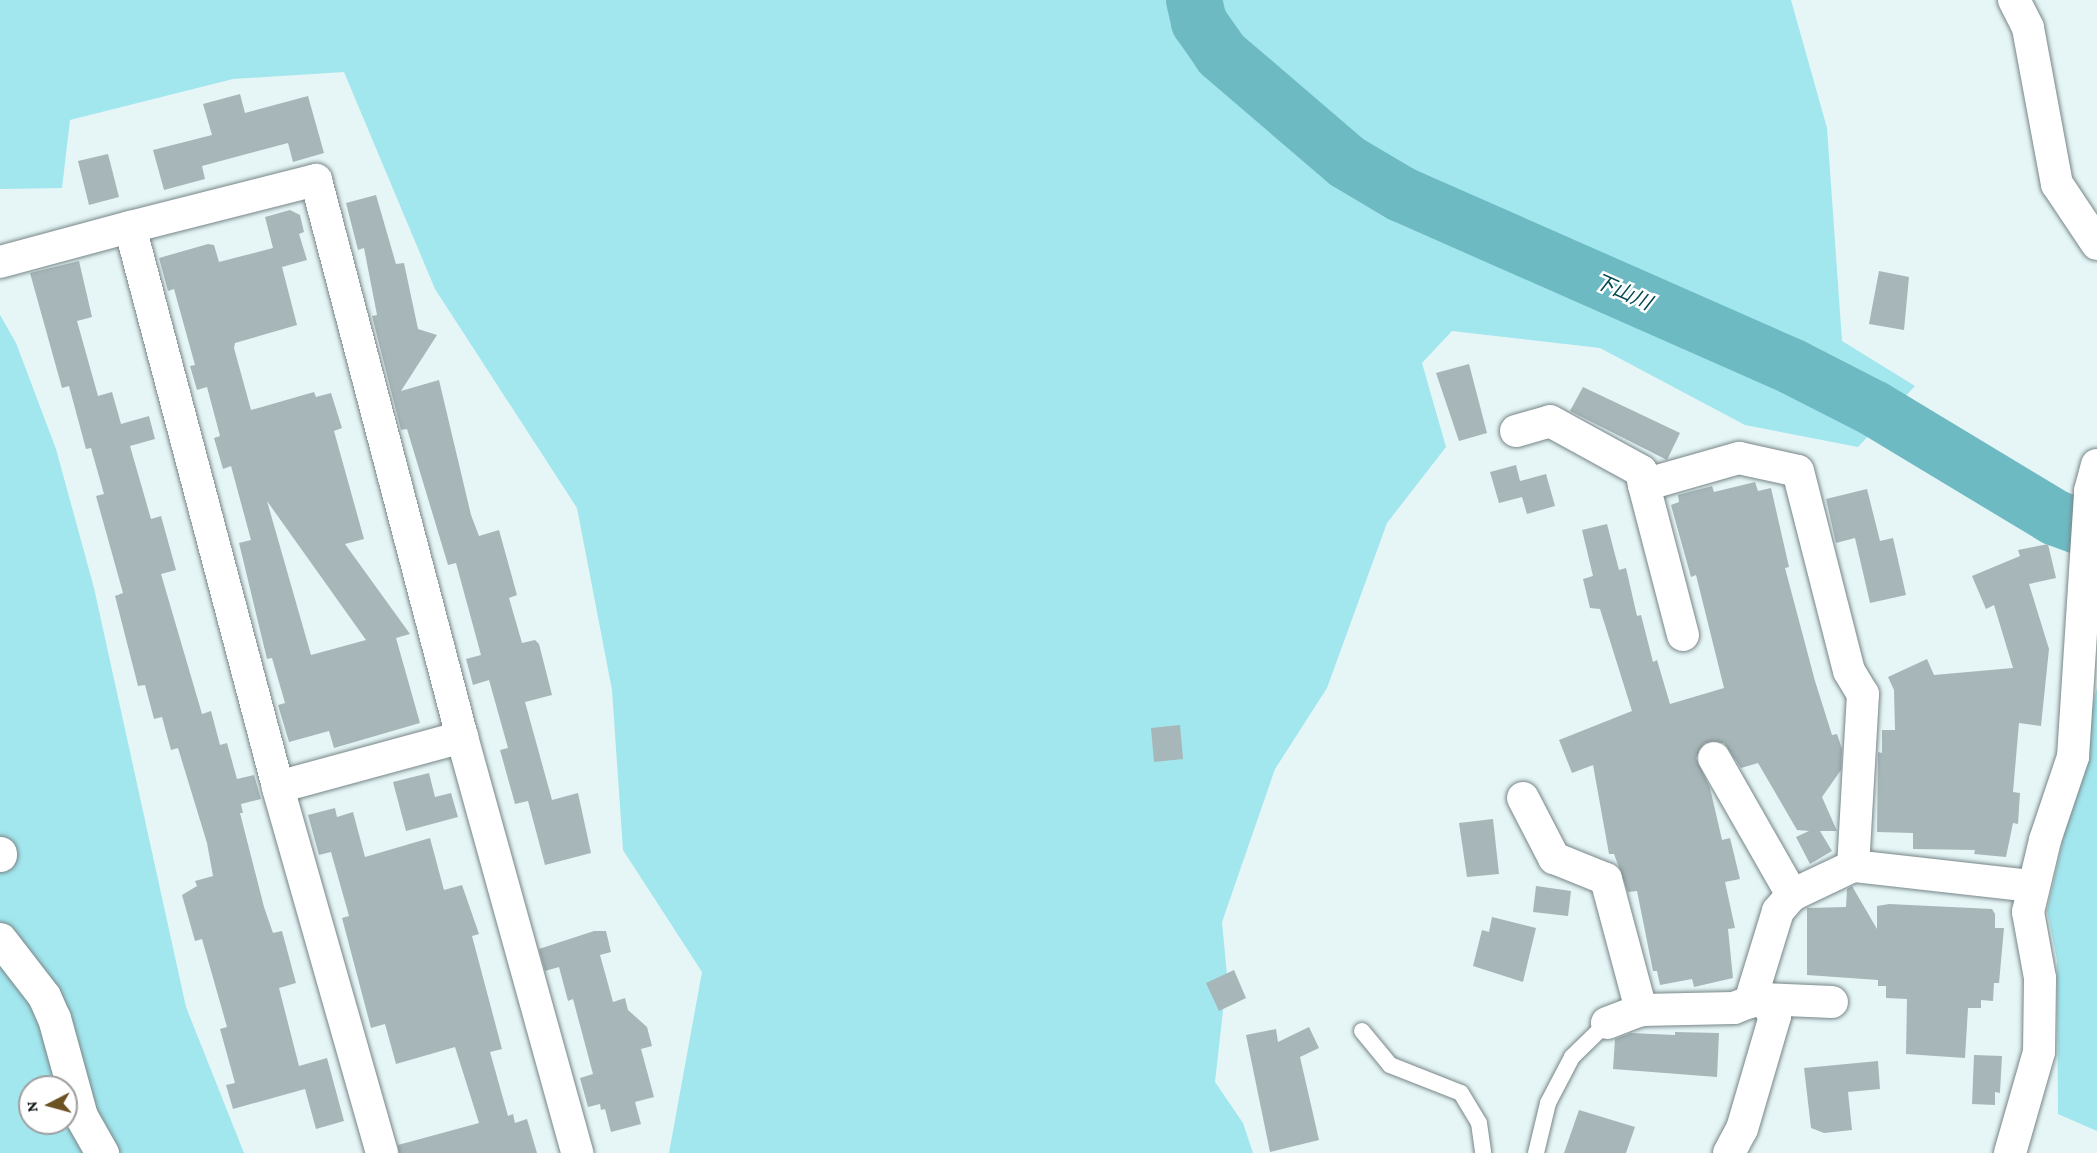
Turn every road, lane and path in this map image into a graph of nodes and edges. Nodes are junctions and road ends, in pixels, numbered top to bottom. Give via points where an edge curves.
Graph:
1 (2014, 0) edge
2 (130, 227) junction
3 (2097, 244) edge
4 (0, 262) edge
5 (1516, 431) dead end
6 (2093, 478) edge
7 (1644, 485) junction
8 (1683, 634) dead end
9 (462, 737) junction
10 (1714, 758) dead end
11 (278, 787) junction
12 (1523, 798) dead end
13 (1853, 866) junction
14 (2032, 886) junction
15 (1792, 895) junction
16 (0, 939) edge
17 (1759, 994) junction
18 (1832, 1002) dead end
19 (1641, 1010) junction
20 (1607, 1023) joint
21 (1362, 1031) dead end
22 (102, 1153) edge
23 (382, 1153) edge
24 (577, 1153) edge
25 (1483, 1153) edge
26 (1536, 1153) edge
27 (1729, 1153) edge
28 (2010, 1153) edge

1 - 3 street via 2028,28 2057,184
2 - 4 street
2 - 9 street via 316,180
2 - 11 street
5 - 7 street via 1550,421 1641,471
6 - 14 street via 2073,757
7 - 8 street
7 - 13 street via 1739,458 1798,471 1849,670 1863,694
9 - 11 street
9 - 24 street
10 - 15 street
11 - 23 street
12 - 19 street via 1554,858 1606,879
13 - 14 street
13 - 15 street
14 - 28 street via 2028,912 2040,978 2039,1052
15 - 17 street via 1778,911 1768,935
16 - 22 street via 51,1011 81,1116
17 - 18 street
17 - 19 street via 1734,1008
17 - 27 street via 1774,1016 1742,1129
19 - 20 street
20 - 26 lane via 1572,1057 1548,1103
21 - 25 lane via 1390,1065 1461,1093 1479,1123

